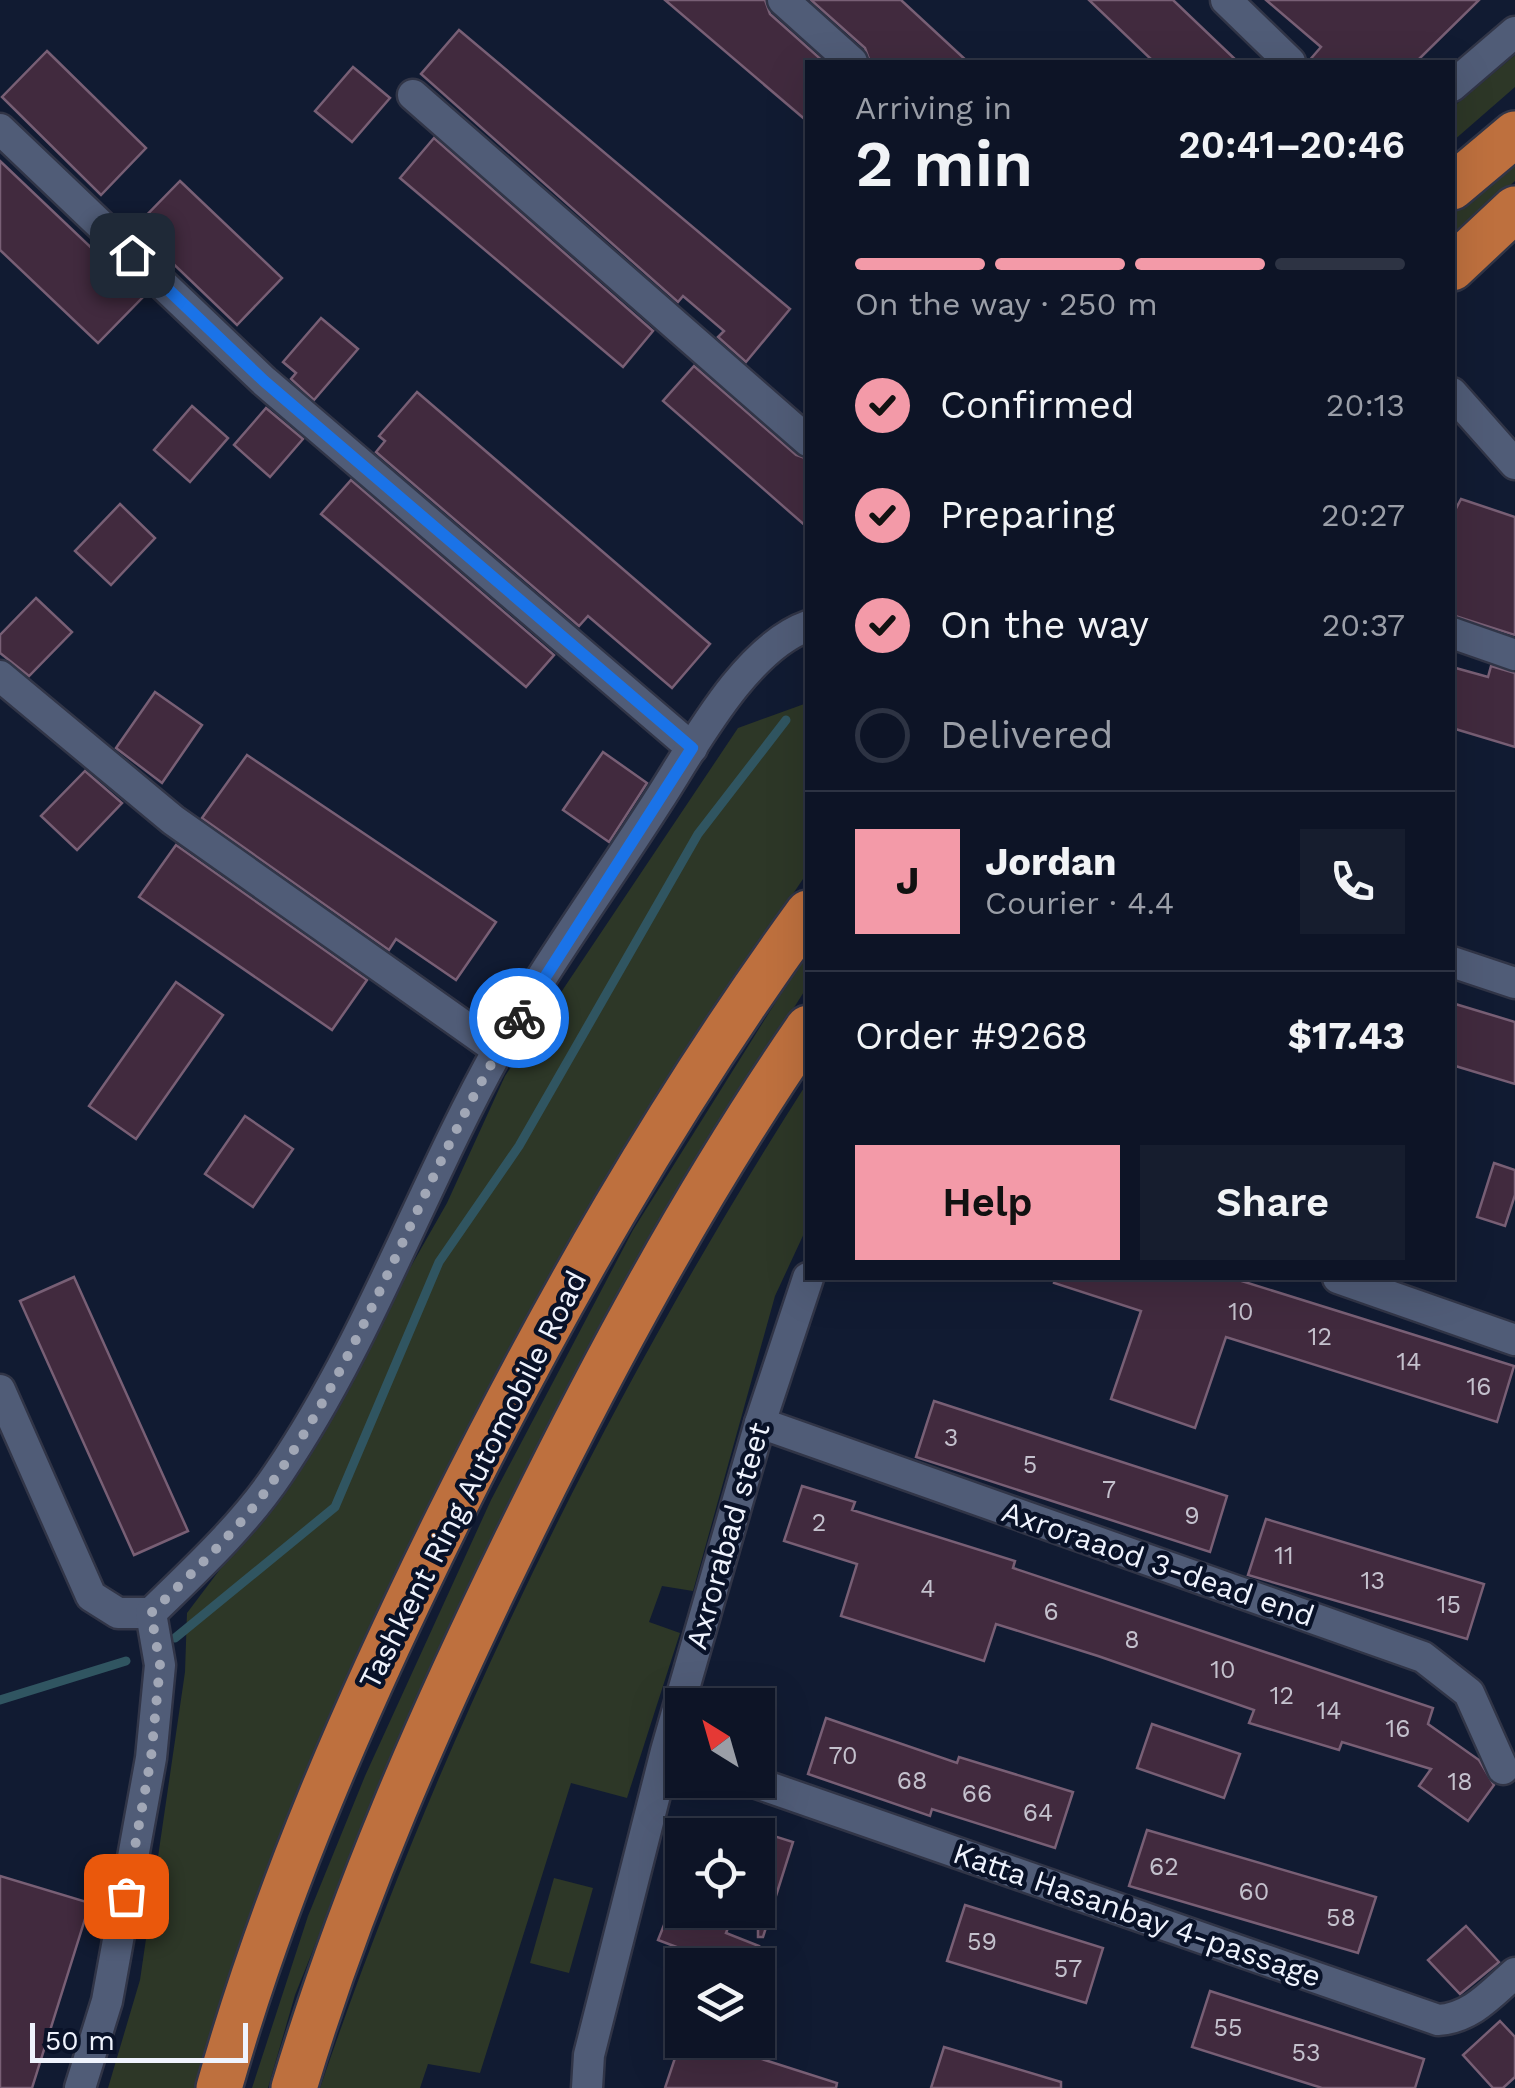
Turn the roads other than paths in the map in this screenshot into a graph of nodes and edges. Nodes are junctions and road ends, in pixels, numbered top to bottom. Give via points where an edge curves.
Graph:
1 (783, 0) edge
2 (1226, 0) edge
3 (1515, 32) edge
4 (850, 60) edge
5 (1288, 60) edge
6 (1455, 83) edge
7 (413, 95) dead end
8 (0, 129) edge
9 (1515, 134) edge
10 (1455, 184) edge
11 (1515, 209) edge
12 (1455, 265) edge
13 (1455, 396) edge
14 (805, 439) edge
15 (1515, 464) edge
16 (805, 627) edge
17 (1455, 635) edge
18 (1515, 655) edge
19 (0, 676) edge
20 (692, 748) junction
21 (805, 917) edge
22 (1455, 963) edge
23 (1515, 983) edge
24 (805, 1033) edge
25 (498, 1050) junction
26 (807, 1280) edge
27 (1344, 1280) edge
28 (1515, 1340) edge
29 (0, 1390) edge
30 (760, 1423) junction
31 (151, 1613) junction
32 (691, 1688) edge
33 (1504, 1768) dead end
34 (665, 1786) edge
35 (775, 1789) edge
36 (1515, 1972) edge
37 (80, 2088) edge
38 (219, 2088) edge
39 (294, 2088) edge
40 (588, 2088) edge

1 - 4 street
2 - 5 street
3 - 6 street
7 - 14 street
8 - 20 street via 264,381
9 - 10 highway
11 - 12 highway
13 - 15 street
16 - 20 street via 776,641 752,666
17 - 18 street
19 - 25 street via 174,820
20 - 25 street
21 - 38 highway, Tashkent Ring Automobile Road via 640,1164 476,1464 384,1651 306,1834
22 - 23 street
24 - 39 highway via 678,1233 502,1570 384,1826
25 - 31 street via 410,1234 279,1473 220,1546
26 - 30 street, Axrorаbаd steet
27 - 28 street
29 - 31 street via 91,1596 118,1613
30 - 32 street, Axrorаbаd steet
30 - 33 street, Axroraaod 3-dead end via 1423,1657 1469,1694
31 - 37 street via 160,1665 151,1758 107,2001
34 - 40 street, Axrorаbаd steet via 588,2055
35 - 36 street, Katta Hasanbay 4-passage via 1438,2020 1475,2008

